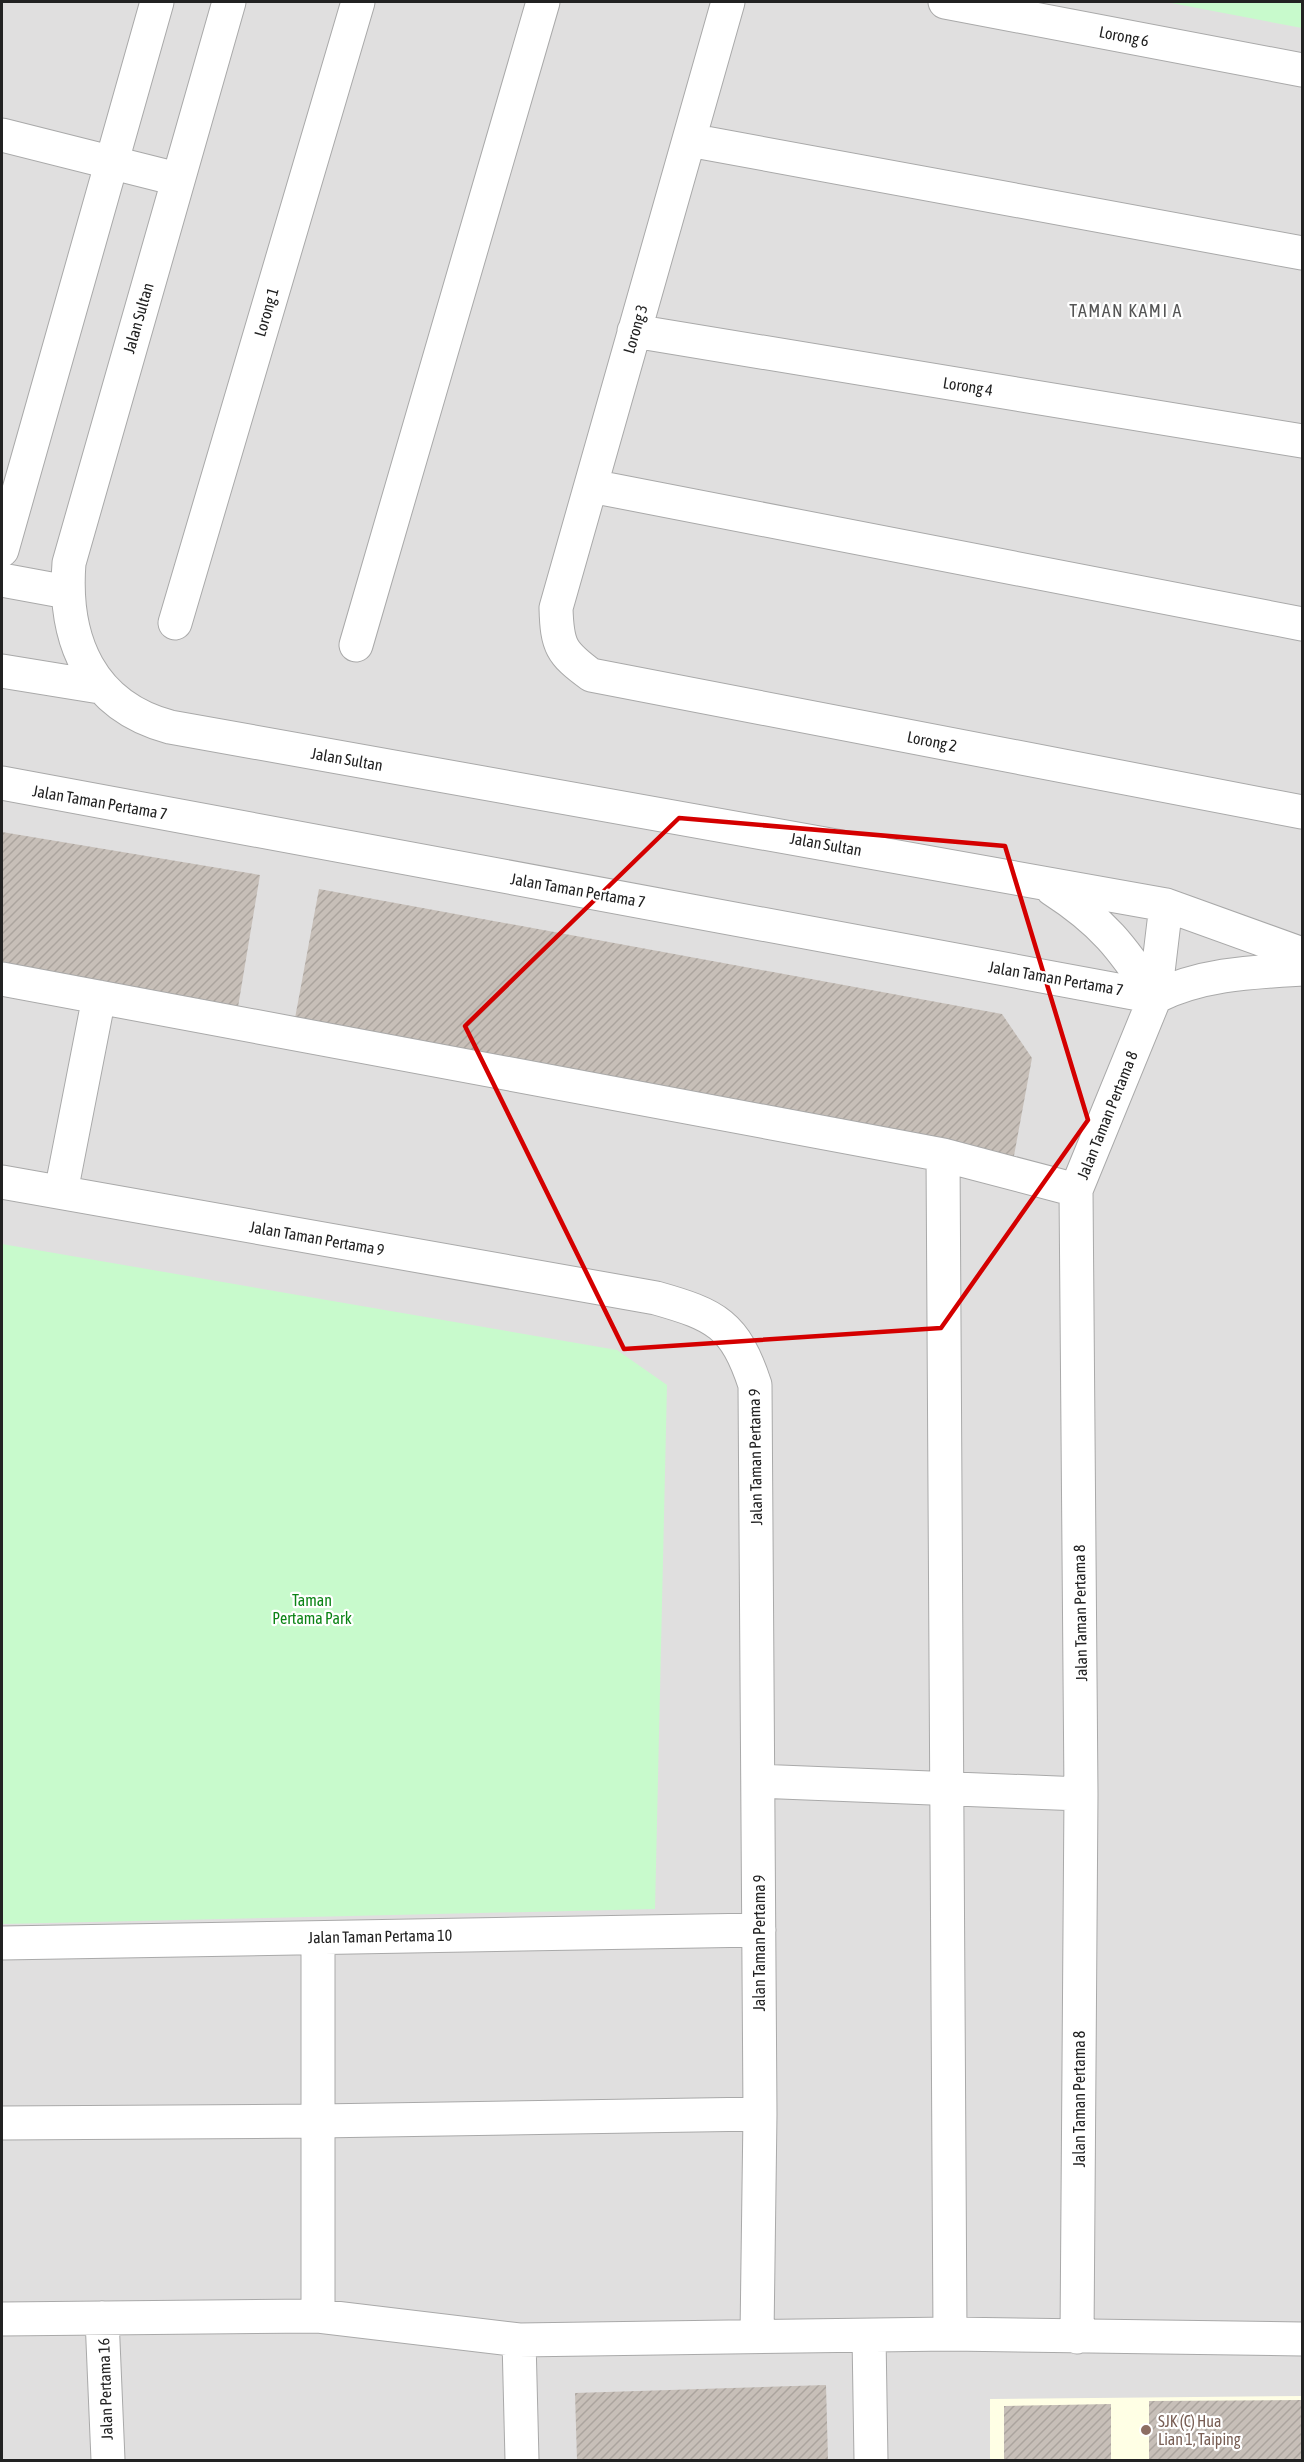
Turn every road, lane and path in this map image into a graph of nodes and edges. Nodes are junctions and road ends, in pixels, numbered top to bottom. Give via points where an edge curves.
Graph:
1 (157, 2) edge
2 (229, 2) edge
3 (358, 2) edge
4 (543, 2) edge
5 (728, 2) edge
6 (945, 2) edge
7 (1302, 70) edge
8 (2, 135) edge
9 (689, 140) junction
10 (111, 163) junction
11 (177, 179) junction
12 (1302, 253) edge
13 (634, 331) junction
14 (1302, 441) edge
15 (591, 486) junction
16 (2, 550) edge
17 (2, 580) edge
18 (67, 592) junction
19 (175, 623) dead end
20 (1302, 624) edge
21 (356, 645) dead end
22 (566, 657) joint
23 (2, 671) edge
24 (100, 687) junction
25 (2, 783) edge
26 (1302, 812) edge
27 (1043, 883) junction
28 (1166, 905) junction
29 (1302, 954) edge
30 (1302, 969) edge
31 (2, 979) edge
32 (99, 997) junction
33 (1155, 997) junction
34 (943, 1155) junction
35 (2, 1182) edge
36 (1076, 1190) junction
37 (61, 1192) junction
38 (758, 1781) junction
39 (945, 1788) junction
40 (1082, 1794) junction
41 (759, 1930) junction
42 (318, 1938) junction
43 (2, 1943) edge
44 (760, 2114) junction
45 (318, 2121) junction
46 (2, 2123) edge
47 (318, 2316) junction
48 (102, 2318) junction
49 (2, 2319) edge
50 (950, 2334) junction
51 (757, 2335) junction
52 (869, 2336) junction
53 (1077, 2337) junction
54 (1302, 2339) edge
55 (519, 2340) junction
56 (108, 2460) edge
57 (522, 2460) edge
58 (871, 2460) edge

1 - 10 street
2 - 11 street, Jalan Sultan
3 - 19 street, Lorong 1
4 - 21 street
5 - 9 street, Lorong 3
6 - 7 street, Lorong 6
8 - 10 street
9 - 12 street
9 - 13 street, Lorong 3
10 - 11 street
10 - 16 street
11 - 18 street, Jalan Sultan via 69,563
13 - 14 street, Lorong 4
13 - 15 street, Lorong 3
15 - 20 street
15 - 22 street, Lorong 3 via 556,608 556,632
17 - 18 street
18 - 24 street, Jalan Sultan via 73,631 84,662
22 - 26 street, Lorong 2 via 591,675
23 - 24 street
24 - 27 street, Jalan Sultan via 130,711 170,727
25 - 33 street, Jalan Taman Pertama 7
27 - 28 street, Jalan Sultan
27 - 33 street via 1102,925
28 - 29 street, Jalan Sultan
28 - 33 street, Jalan Taman Pertama 8
30 - 33 street via 1181,984
31 - 32 street
32 - 34 street
32 - 37 street
33 - 36 street, Jalan Taman Pertama 8
34 - 36 street
34 - 39 street
35 - 37 street, Jalan Taman Pertama 9
36 - 40 street, Jalan Taman Pertama 8
37 - 38 street, Jalan Taman Pertama 9 via 656,1298 691,1308 724,1325 744,1352 755,1385
38 - 39 street
38 - 41 street, Jalan Taman Pertama 9
39 - 40 street
39 - 50 street
40 - 53 street, Jalan Taman Pertama 8
41 - 42 street, Jalan Taman Pertama 10
41 - 44 street, Jalan Taman Pertama 9
42 - 43 street, Jalan Taman Pertama 10
42 - 45 street
44 - 45 street
44 - 51 street, Jalan Taman Pertama 9
45 - 46 street
45 - 47 street
47 - 48 street
47 - 55 street
48 - 49 street
48 - 56 street, Jalan Pertama 16
50 - 52 street
50 - 53 street
51 - 52 street
51 - 55 street
52 - 58 street
53 - 54 street
55 - 57 street

